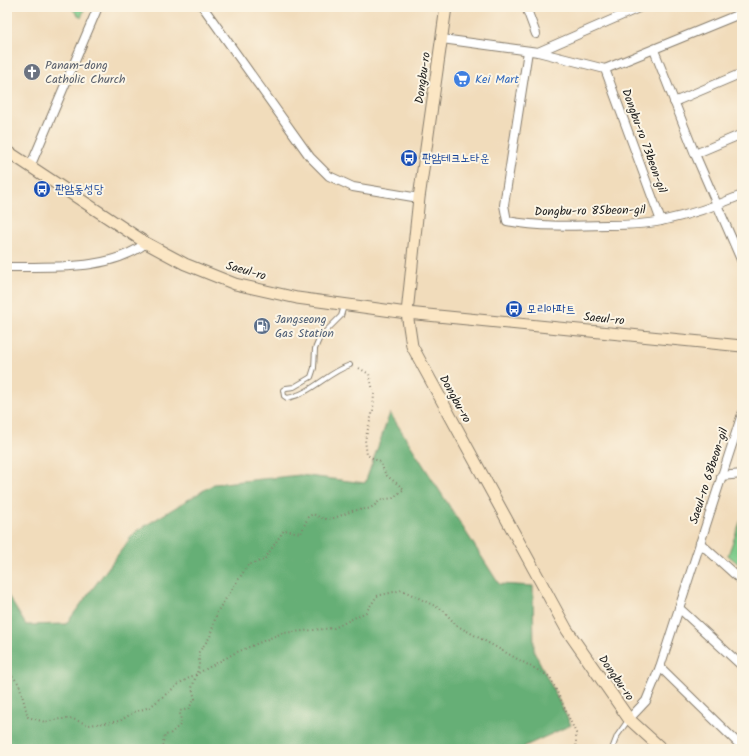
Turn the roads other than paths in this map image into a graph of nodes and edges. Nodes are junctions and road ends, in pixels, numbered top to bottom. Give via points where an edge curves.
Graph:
1 (98, 7) edge
2 (204, 7) edge
3 (446, 7) edge
4 (526, 7) edge
5 (641, 7) edge
6 (742, 13) edge
7 (536, 34) dead end
8 (442, 39) junction
9 (654, 50) junction
10 (528, 51) junction
11 (538, 52) junction
12 (605, 70) junction
13 (742, 73) edge
14 (674, 102) junction
15 (742, 134) edge
16 (7, 151) edge
17 (695, 154) junction
18 (30, 167) junction
19 (742, 195) edge
20 (419, 198) junction
21 (717, 206) junction
22 (661, 221) junction
23 (146, 243) junction
24 (741, 259) edge
25 (7, 267) edge
26 (345, 304) junction
27 (407, 313) junction
28 (742, 346) edge
29 (350, 365) road end
30 (742, 415) edge
31 (742, 474) edge
32 (721, 476) junction
33 (700, 543) junction
34 (742, 581) edge
35 (679, 608) junction
36 (742, 666) edge
37 (660, 667) junction
38 (629, 718) junction
39 (742, 747) edge
40 (612, 749) edge
41 (662, 749) edge

1 - 18 street
2 - 20 street via 310,157 328,176 353,187
3 - 8 main road, Dongbu-ro
4 - 7 street
5 - 11 street
6 - 9 street
8 - 10 street
8 - 20 main road, Dongbu-ro
9 - 12 street
9 - 14 street
10 - 11 street
10 - 22 street, Dongbu-ro 85beon-gil via 504,205 506,221 579,226 636,225
11 - 12 street
12 - 22 street, Dongbu-ro 73beon-gil
13 - 14 street
14 - 17 street
15 - 17 street
16 - 18 main road, Saeul-ro
17 - 21 street
18 - 23 main road, Saeul-ro
19 - 21 street, Dongbu-ro 85beon-gil
20 - 27 main road, Dongbu-ro
21 - 22 street, Dongbu-ro 85beon-gil
21 - 24 street
23 - 25 street via 134,252 90,264
23 - 26 main road, Saeul-ro via 185,264 235,284 297,298
26 - 27 main road, Saeul-ro
26 - 29 lane via 341,316 320,337 315,349 311,377 283,390 284,396 299,396 339,369
27 - 28 main road, Saeul-ro
27 - 38 main road, Dongbu-ro via 412,346 567,630
30 - 32 street, Saeul-ro 68beon-gil
31 - 32 street
32 - 33 street, Saeul-ro 68beon-gil
33 - 34 street, Saeul-ro 68beon-gil
33 - 35 street, Saeul-ro 68beon-gil
35 - 36 street
35 - 37 street, Saeul-ro 68beon-gil
37 - 38 street, Saeul-ro 68beon-gil via 646,701
37 - 39 street
38 - 40 lane
38 - 41 main road, Dongbu-ro

